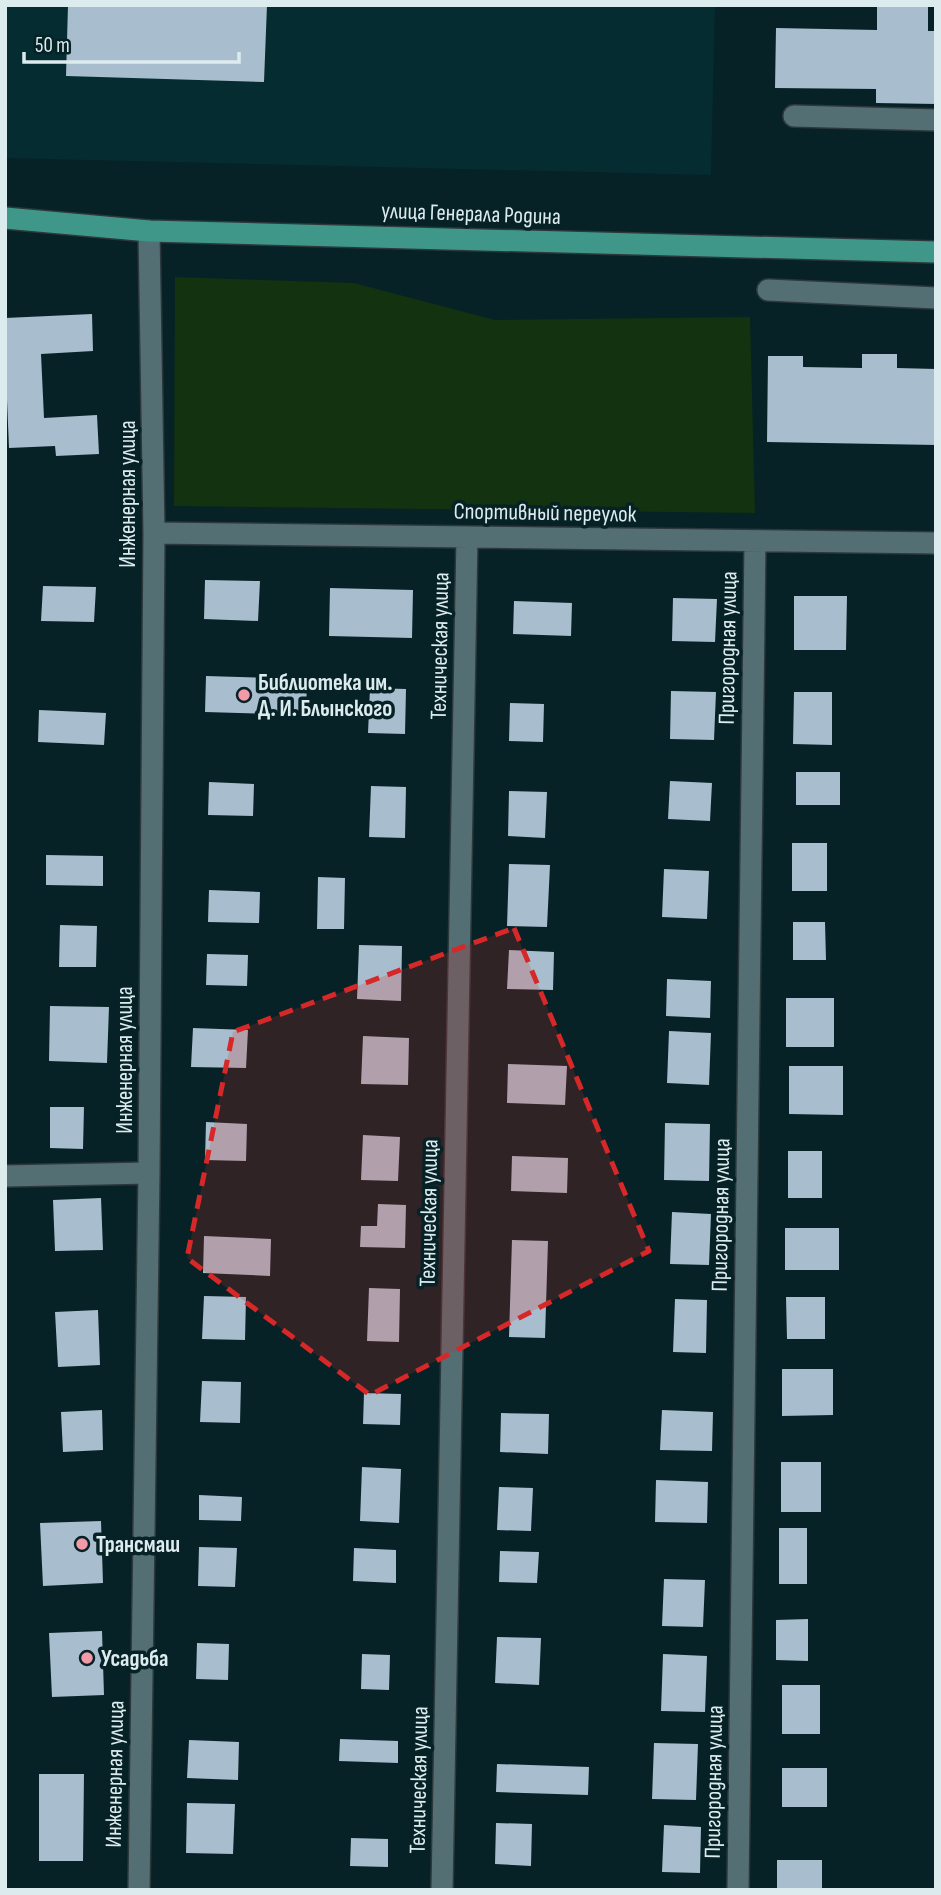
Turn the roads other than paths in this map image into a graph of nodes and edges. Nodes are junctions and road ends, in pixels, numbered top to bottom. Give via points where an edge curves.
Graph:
1 (794, 116) dead end
2 (936, 120) edge
3 (5, 218) edge
4 (149, 231) junction
5 (936, 252) edge
6 (768, 289) dead end
7 (936, 298) edge
8 (154, 533) junction
9 (467, 537) junction
10 (755, 541) junction
11 (936, 543) edge
12 (149, 1173) junction
13 (5, 1177) edge
14 (139, 1890) edge
15 (442, 1890) edge
16 (738, 1890) edge

1 - 2 street
3 - 4 main road, улица Генерала Родина
4 - 5 main road, улица Генерала Родина
4 - 8 street, Инженерная улица
6 - 7 street
8 - 9 street, Спортивный переулок
8 - 12 street, Инженерная улица
9 - 10 street, Спортивный переулок
9 - 15 street, Техническая улица
10 - 11 street, Спортивный переулок
10 - 16 street, Пригородная улица
12 - 13 street
12 - 14 street, Инженерная улица

